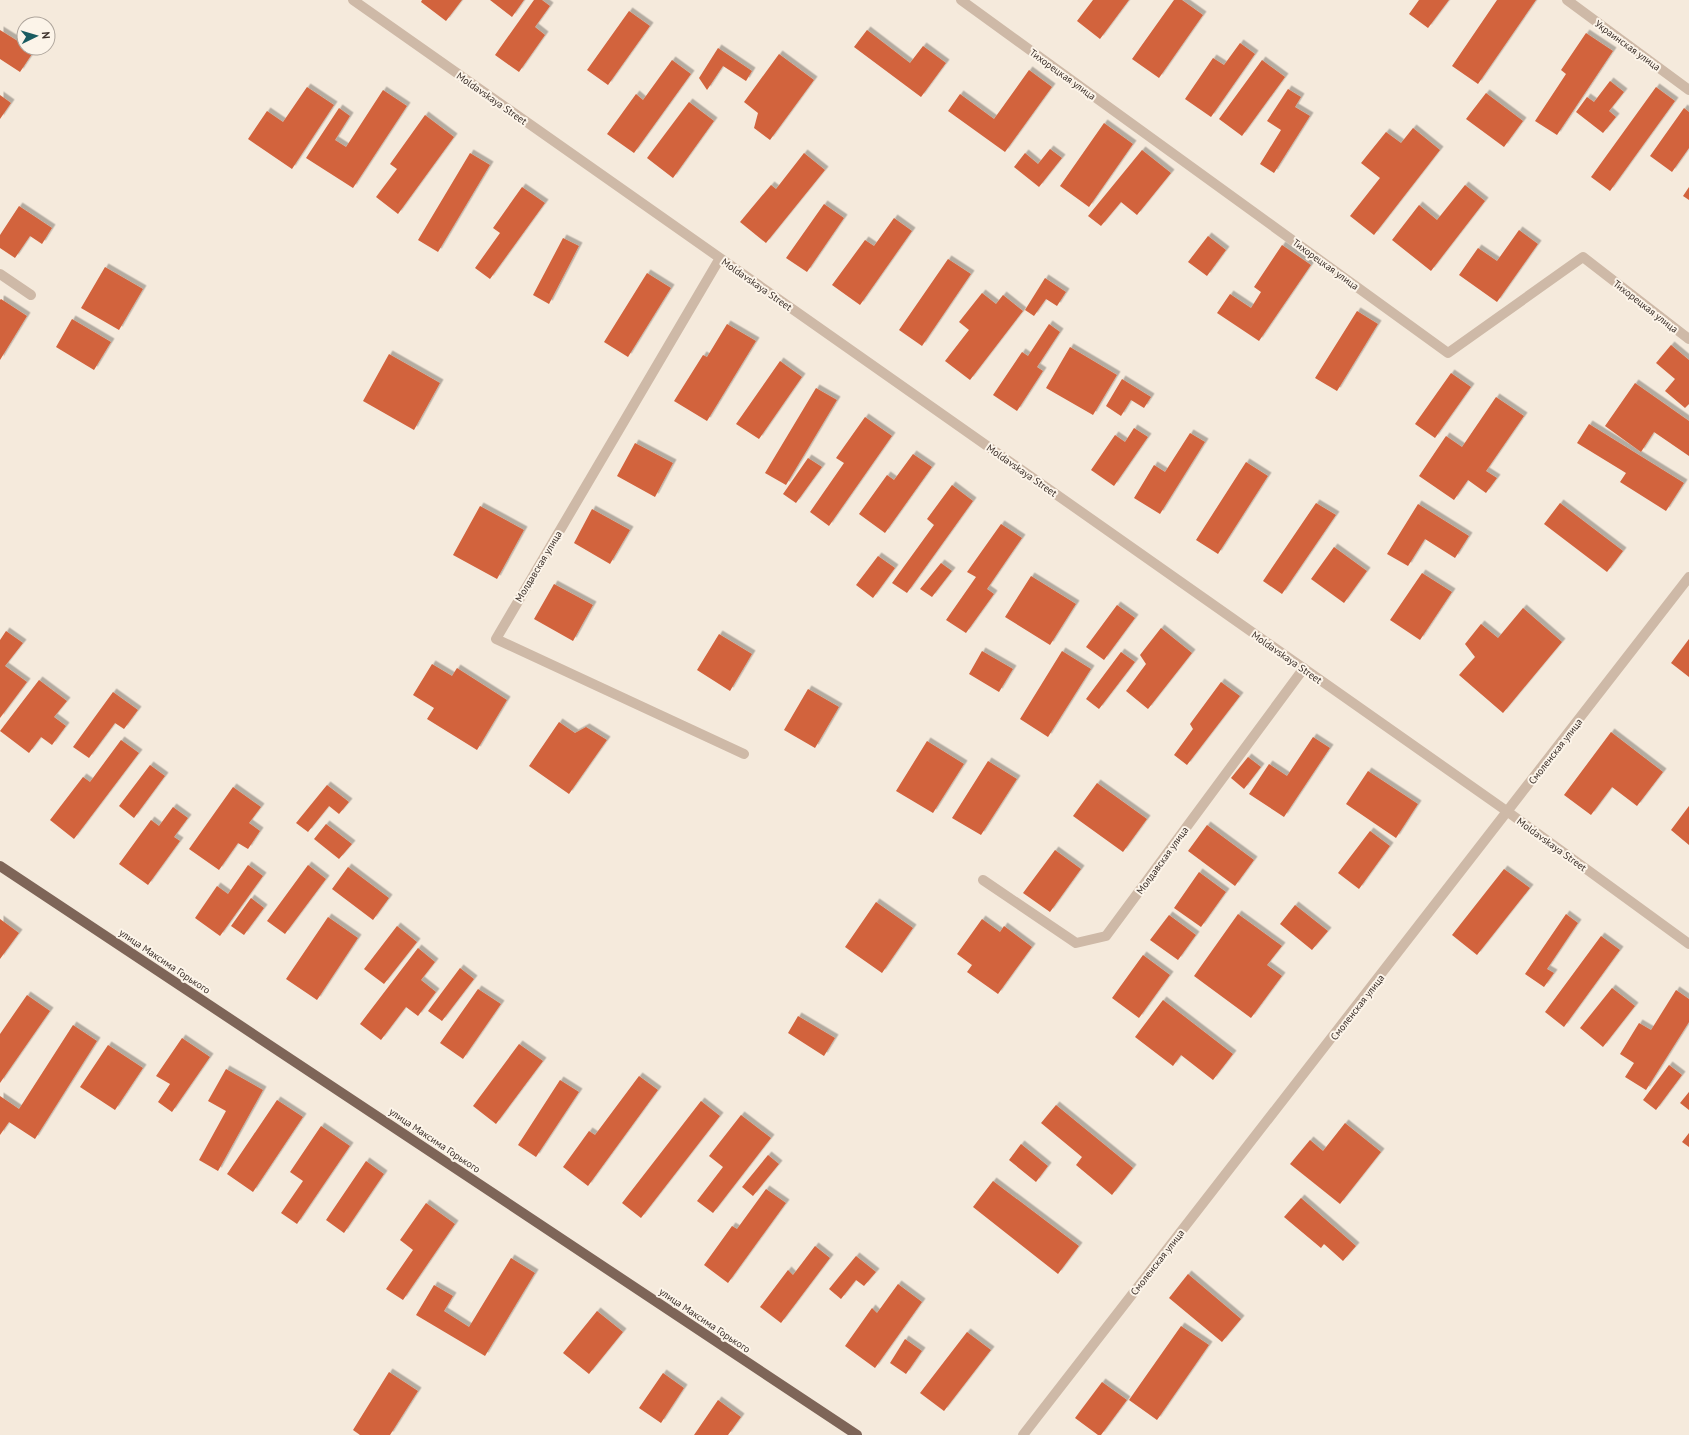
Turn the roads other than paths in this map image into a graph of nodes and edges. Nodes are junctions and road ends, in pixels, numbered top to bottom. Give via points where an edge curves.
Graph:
1 (353, 0) edge
2 (961, 0) edge
3 (1567, 0) edge
4 (1689, 90) edge
5 (720, 258) junction
6 (0, 274) edge
7 (31, 295) dead end
8 (1689, 339) edge
9 (1689, 578) edge
10 (1304, 668) junction
11 (744, 754) dead end
12 (1508, 812) junction
13 (0, 866) edge
14 (983, 880) dead end
15 (1689, 944) edge
16 (857, 1435) edge
17 (1023, 1435) edge

1 - 5 street, Moldavskaya Street
2 - 8 street, Тихорецкая улица via 1448,353 1583,257
3 - 4 street, Украинская улица
5 - 10 street, Moldavskaya Street
5 - 11 street, Молдавская улица via 496,639
6 - 7 street
9 - 12 street, Смоленская улица
10 - 12 street, Moldavskaya Street
10 - 14 street, Молдавская улица via 1106,936 1076,943
12 - 15 street, Moldavskaya Street
12 - 17 street, Смоленская улица
13 - 16 main road, улица Максима Горького

